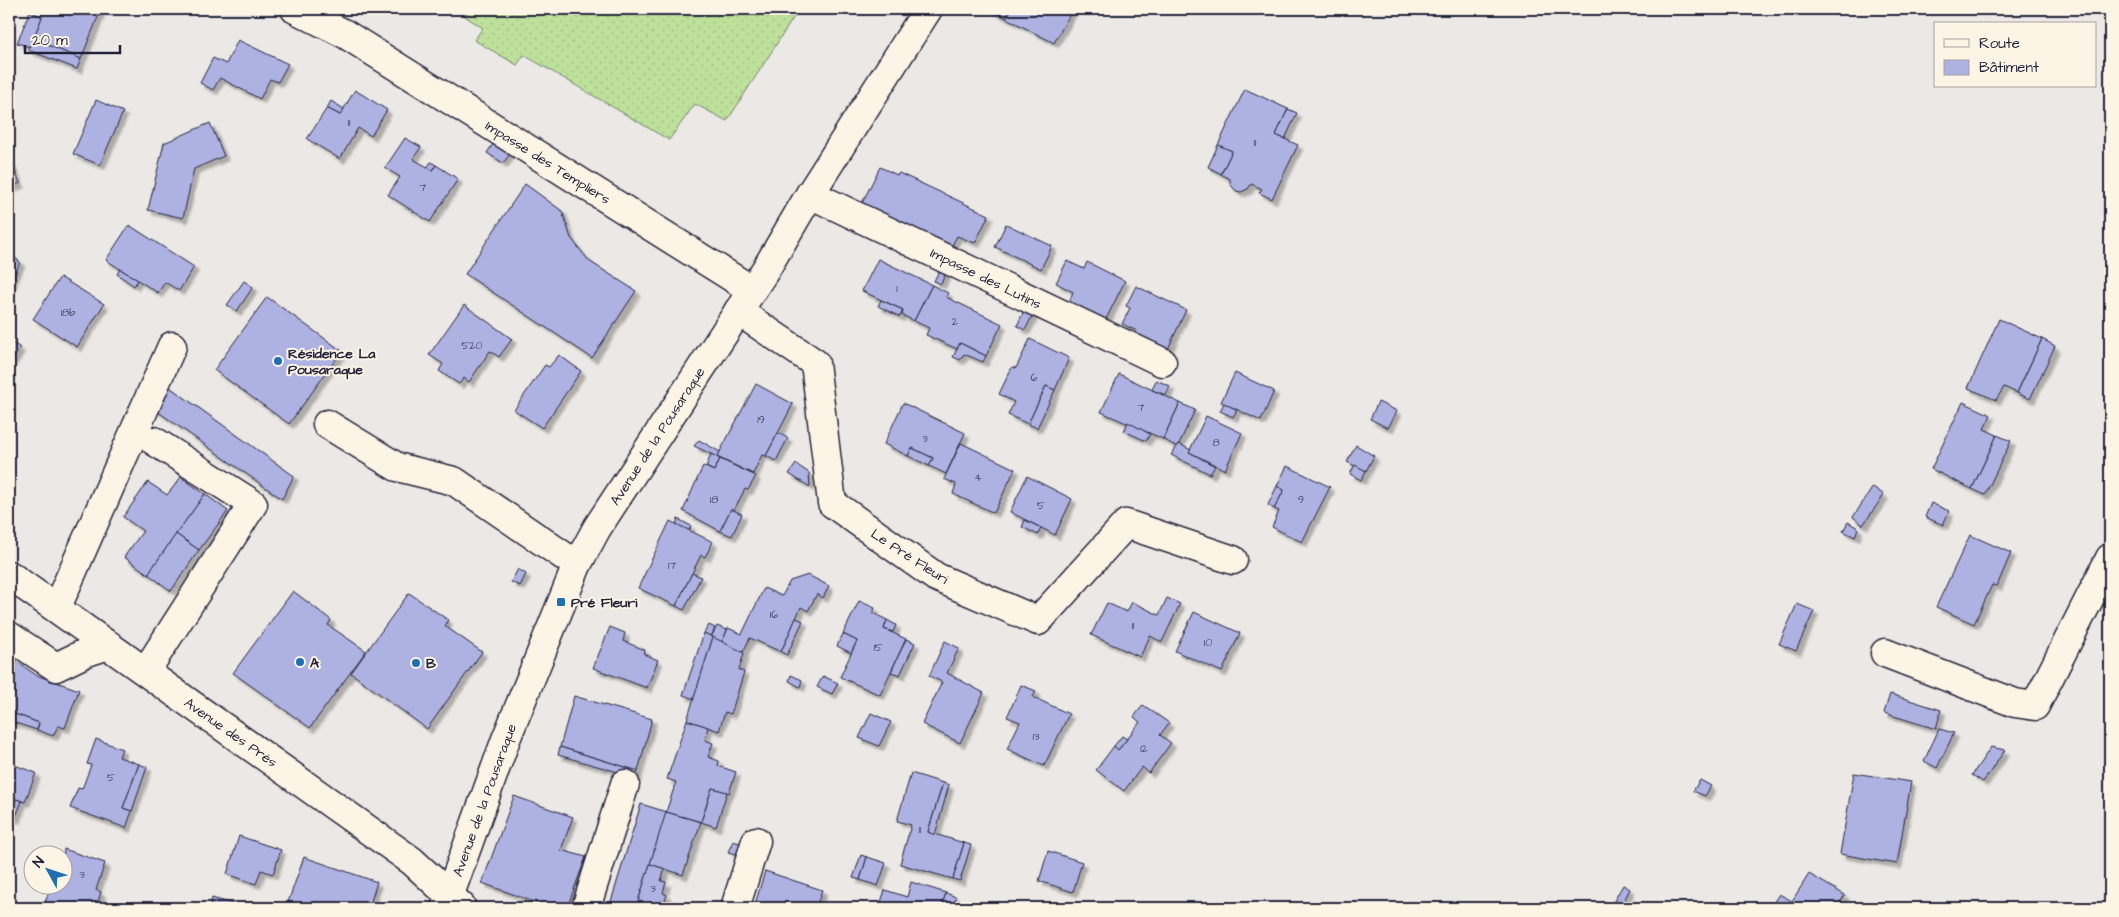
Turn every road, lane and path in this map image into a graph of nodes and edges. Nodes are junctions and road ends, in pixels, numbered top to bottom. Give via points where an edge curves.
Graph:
1 (295, 9) edge
2 (928, 9) edge
3 (810, 194) junction
4 (745, 300) junction
5 (172, 346) dead end
6 (1162, 362) dead end
7 (327, 424) dead end
8 (154, 441) dead end
9 (2110, 558) edge
10 (1233, 560) dead end
11 (577, 565) junction
12 (9, 575) edge
13 (57, 607) junction
14 (9, 636) edge
15 (109, 645) junction
16 (1885, 653) dead end
17 (146, 671) junction
18 (626, 784) dead end
19 (756, 841) dead end
20 (453, 904) edge
21 (586, 908) edge
22 (735, 908) edge

1 - 4 street, Impasse des Templiers via 345,34
2 - 3 street, Avenue de la Pousaraque
3 - 4 street, Avenue de la Pousaraque
3 - 6 street, Impasse des Lutins
4 - 10 street, Le Pré Fleuri via 815,364 832,503 936,577 1038,621 1126,524
4 - 11 street, Avenue de la Pousaraque via 597,528
5 - 13 street
7 - 11 street via 397,467 454,481
8 - 17 street via 252,504
9 - 16 street via 2034,706 2015,703
11 - 20 street, Avenue de la Pousaraque via 500,756
12 - 13 street, Avenue des Prés
13 - 15 street, Avenue des Prés
14 - 15 street via 56,667
15 - 17 street, Avenue des Prés
17 - 20 street, Avenue des Prés via 412,861
18 - 21 street
19 - 22 street

